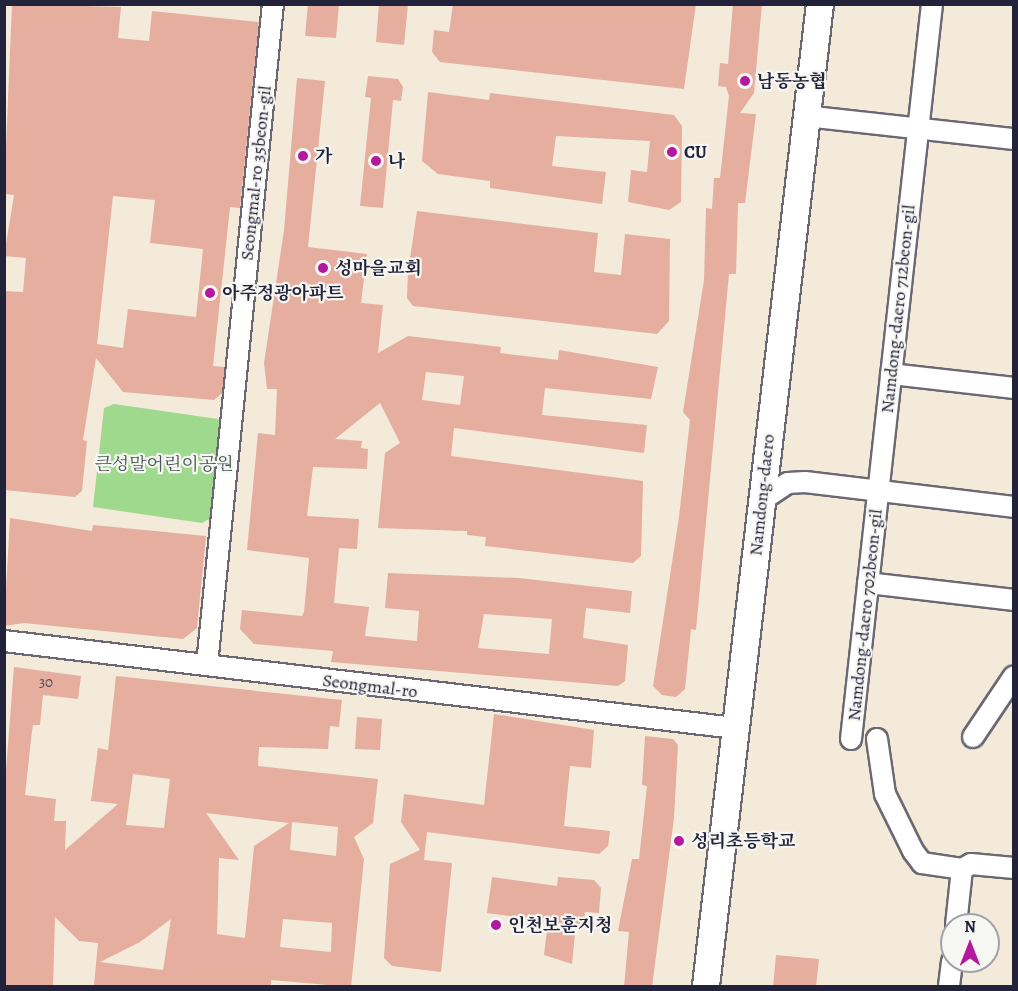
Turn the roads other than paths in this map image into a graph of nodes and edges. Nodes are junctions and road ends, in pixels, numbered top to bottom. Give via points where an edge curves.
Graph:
1 (273, 4) edge
2 (820, 4) edge
3 (932, 4) edge
4 (805, 116) junction
5 (918, 129) junction
6 (1014, 140) edge
7 (891, 374) junction
8 (1014, 388) edge
9 (766, 455) junction
10 (805, 482) junction
11 (878, 490) junction
12 (761, 501) junction
13 (1014, 507) edge
14 (868, 583) junction
15 (1014, 600) edge
16 (4, 640) edge
17 (207, 665) junction
18 (1014, 676) edge
19 (735, 728) junction
20 (973, 738) dead end
21 (851, 739) dead end
22 (877, 739) dead end
23 (1014, 868) edge
24 (962, 869) junction
25 (957, 913) edge
26 (706, 987) edge

1 - 17 street, Seongmal-ro 35beon-gil
2 - 4 main road, Namdong-daero
3 - 5 street, Namdong-daero 712beon-gil
4 - 5 street
4 - 9 main road, Namdong-daero
5 - 6 street
5 - 7 street, Namdong-daero 712beon-gil
7 - 8 street
7 - 11 street, Namdong-daero 712beon-gil
9 - 10 street via 776,467
9 - 12 main road, Namdong-daero
10 - 11 street
10 - 12 street via 788,483
11 - 13 street
11 - 14 street, Namdong-daero 702beon-gil
12 - 19 main road, Namdong-daero
14 - 15 street
14 - 21 street, Namdong-daero 702beon-gil
16 - 17 street, Seongmal-ro
17 - 19 street, Seongmal-ro
18 - 20 street
19 - 26 main road, Namdong-daero
22 - 24 street, Namdong-daero 702beon-gil via 885,794 913,851 922,863
23 - 24 street, Namdong-daero 702beon-gil via 971,864
24 - 25 street

